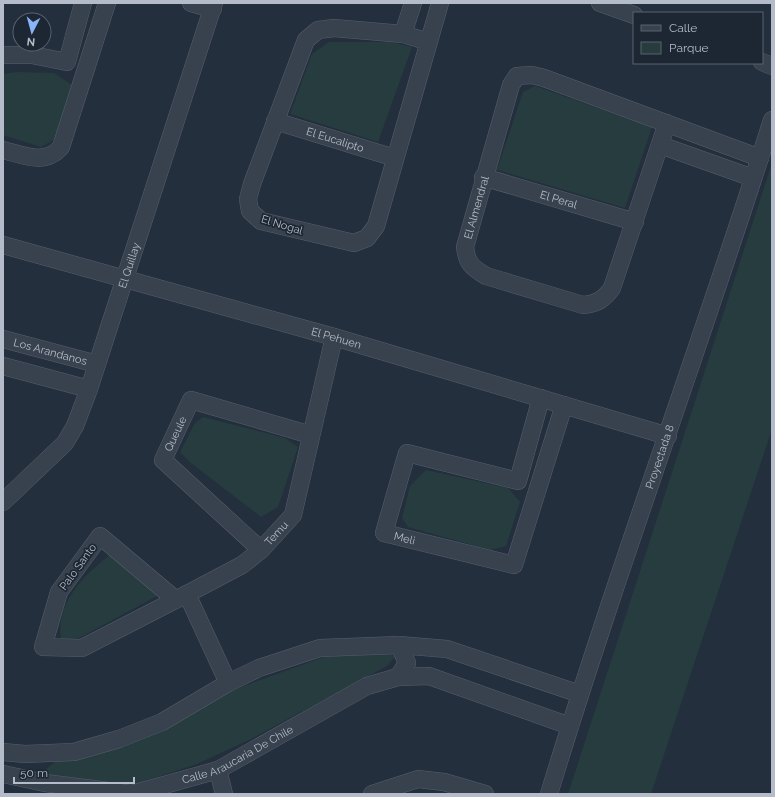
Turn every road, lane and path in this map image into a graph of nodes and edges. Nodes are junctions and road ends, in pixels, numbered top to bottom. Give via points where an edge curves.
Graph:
1 (83, 3) edge
2 (106, 3) edge
3 (191, 3) edge
4 (413, 3) edge
5 (440, 3) edge
6 (600, 3) edge
7 (214, 6) edge
8 (633, 16) edge
9 (403, 34) junction
10 (429, 42) junction
11 (3, 55) edge
12 (67, 62) junction
13 (84, 76) junction
14 (772, 120) edge
15 (275, 121) junction
16 (667, 123) junction
17 (660, 145) junction
18 (3, 150) edge
19 (395, 158) junction
20 (760, 158) junction
21 (483, 177) junction
22 (753, 178) junction
23 (635, 222) junction
24 (3, 245) edge
25 (125, 278) junction
26 (334, 337) junction
27 (3, 339) edge
28 (97, 364) junction
29 (3, 366) edge
30 (89, 389) junction
31 (541, 398) junction
32 (564, 405) junction
33 (311, 435) junction
34 (668, 436) junction
35 (518, 481) junction
36 (539, 487) junction
37 (3, 502) edge
38 (261, 550) junction
39 (182, 597) junction
40 (399, 645) junction
41 (398, 677) junction
42 (228, 683) junction
43 (580, 694) junction
44 (570, 726) junction
45 (3, 752) edge
46 (25, 754) junction
47 (218, 770) junction
48 (11, 775) edge
49 (443, 788) edge
50 (44, 789) edge
51 (68, 790) edge
52 (224, 794) edge
53 (372, 794) edge
54 (485, 794) edge
55 (549, 794) edge

1 - 12 street
2 - 13 street
3 - 7 street
4 - 9 street
5 - 10 street, El Nogal
6 - 8 street
7 - 25 street, El Quillay
9 - 10 street, El Nogal
9 - 15 street, El Nogal via 334,28 318,30 306,40
10 - 19 street, El Nogal
11 - 12 street via 32,55
12 - 13 street
13 - 18 street via 58,151 48,157 37,159
14 - 20 street, Proyectada 8
15 - 19 street, El Eucalipto
15 - 19 street, El Nogal via 248,199 250,211 261,221 340,241 354,243 368,238 376,226
16 - 17 street, El Almendral
16 - 20 street, El Almendral
16 - 21 street, El Almendral via 544,78 532,75 518,76 511,85
17 - 22 street
17 - 23 street, El Almendral
20 - 22 street, Proyectada 8
21 - 23 street, El Peral
21 - 23 street, El Almendral via 465,246 466,258 473,269 486,276 583,305 595,304 606,297 612,288
22 - 34 street, Proyectada 8
24 - 25 street, El Pehuen
25 - 26 street, El Pehuen
25 - 28 street, El Quillay
26 - 31 street, El Pehuen
26 - 33 street, Temu
27 - 28 street, Los Arandanos
28 - 30 street, El Quillay
29 - 30 street
30 - 37 street, El Quillay via 75,426 65,443
31 - 32 street, El Pehuen
31 - 35 street
32 - 34 street, El Pehuen
32 - 36 street, Meli
33 - 38 street, Temu via 292,515
33 - 38 street, Queule via 191,400 163,460
34 - 43 street, Proyectada 8
35 - 36 street, Meli
35 - 36 street, Meli via 407,453 384,533 514,565
38 - 39 street, Temu via 242,565
39 - 39 street, Palo Santo via 82,648 43,647 59,592 100,536
39 - 42 street
40 - 41 street via 407,663
40 - 42 street via 320,648 260,668
40 - 43 street via 447,649
41 - 44 street, Calle Araucaria De Chile via 429,676
41 - 47 street, Calle Araucaria De Chile via 367,686
42 - 46 street via 162,722 119,739 74,752
43 - 44 street, Proyectada 8
44 - 55 street, Proyectada 8
45 - 46 street
46 - 48 street, Calle Araucaria De Chile
47 - 51 street, Calle Araucaria De Chile via 132,794
47 - 52 street
48 - 50 street, Calle Araucaria De Chile
49 - 53 street via 418,779
49 - 54 street
50 - 51 street, Calle Araucaria De Chile

